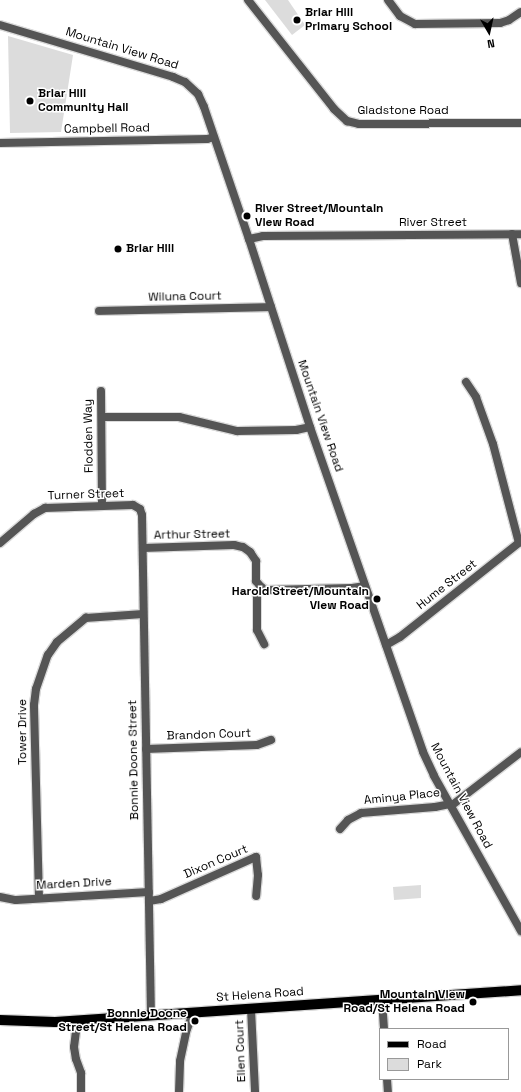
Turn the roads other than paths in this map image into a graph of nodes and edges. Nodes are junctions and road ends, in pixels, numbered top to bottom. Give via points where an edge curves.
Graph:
1 (248, 0) edge
2 (388, 0) edge
3 (521, 12) edge
4 (0, 25) edge
5 (521, 123) edge
6 (214, 137) junction
7 (0, 143) edge
8 (512, 234) junction
9 (521, 234) edge
10 (249, 239) junction
11 (521, 283) edge
12 (271, 307) junction
13 (99, 311) dead end
14 (466, 382) dead end
15 (100, 391) dead end
16 (102, 417) junction
17 (310, 427) junction
18 (102, 506) junction
19 (137, 506) joint
20 (0, 542) edge
21 (520, 542) edge
22 (143, 548) junction
23 (366, 586) junction
24 (261, 587) junction
25 (143, 614) junction
26 (264, 644) dead end
27 (386, 645) junction
28 (271, 740) dead end
29 (146, 749) junction
30 (521, 752) edge
31 (450, 805) junction
32 (340, 829) dead end
33 (256, 896) dead end
34 (0, 897) edge
35 (149, 897) junction
36 (39, 898) junction
37 (521, 931) edge
38 (521, 990) edge
39 (382, 1000) junction
40 (251, 1009) junction
41 (193, 1013) junction
42 (151, 1015) junction
43 (0, 1020) edge
44 (75, 1021) junction
45 (384, 1028) edge
46 (387, 1080) edge
47 (81, 1092) edge
48 (179, 1092) edge
49 (255, 1092) edge
50 (388, 1092) edge

1 - 5 street, Gladstone Road via 334,109 347,121 359,124
2 - 3 street via 400,16 415,24 500,24
4 - 6 street, Mountain View Road via 185,82 201,100
6 - 7 street, Campbell Road
6 - 10 street, Mountain View Road
8 - 9 street, River Street
8 - 10 street, River Street via 263,236
8 - 11 street
10 - 12 street, Mountain View Road
12 - 13 street, Wiluna Court
12 - 17 street, Mountain View Road
14 - 21 street via 476,397 488,431
15 - 16 street, Flodden Way
16 - 17 street via 179,417 236,431 296,430
16 - 18 street, Flodden Way
17 - 23 street, Mountain View Road
18 - 19 street, Turner Street
18 - 20 street, Turner Street via 42,509
19 - 22 street, Bonnie Doone Street via 142,515
21 - 27 street, Hume Street via 400,637
22 - 24 street, Arthur Street via 234,545 243,547 256,561 256,581
22 - 25 street, Bonnie Doone Street
23 - 24 street via 274,590
23 - 27 street, Mountain View Road
24 - 26 street via 257,595 257,630
25 - 29 street, Bonnie Doone Street
25 - 36 street, Tower Drive via 86,618 57,642 48,655 36,689 34,705
27 - 31 street, Mountain View Road via 423,752
28 - 29 street, Brandon Court via 257,745
29 - 35 street, Bonnie Doone Street
30 - 31 street
31 - 32 street, Aminya Place via 361,813 353,816
31 - 37 street, Mountain View Road
33 - 35 street, Dixon Court via 256,857 161,899
34 - 36 street, Marden Drive via 16,900
35 - 36 street, Marden Drive
35 - 42 street, Bonnie Doone Street
38 - 39 main road, St Helena Road
39 - 40 main road, St Helena Road
39 - 45 street
40 - 41 main road, St Helena Road
40 - 49 street, Ellen Court
41 - 42 main road, St Helena Road
41 - 48 street via 180,1061
42 - 44 main road, St Helena Road
43 - 44 main road, St Helena Road
44 - 47 street via 74,1047 81,1073
46 - 50 street

